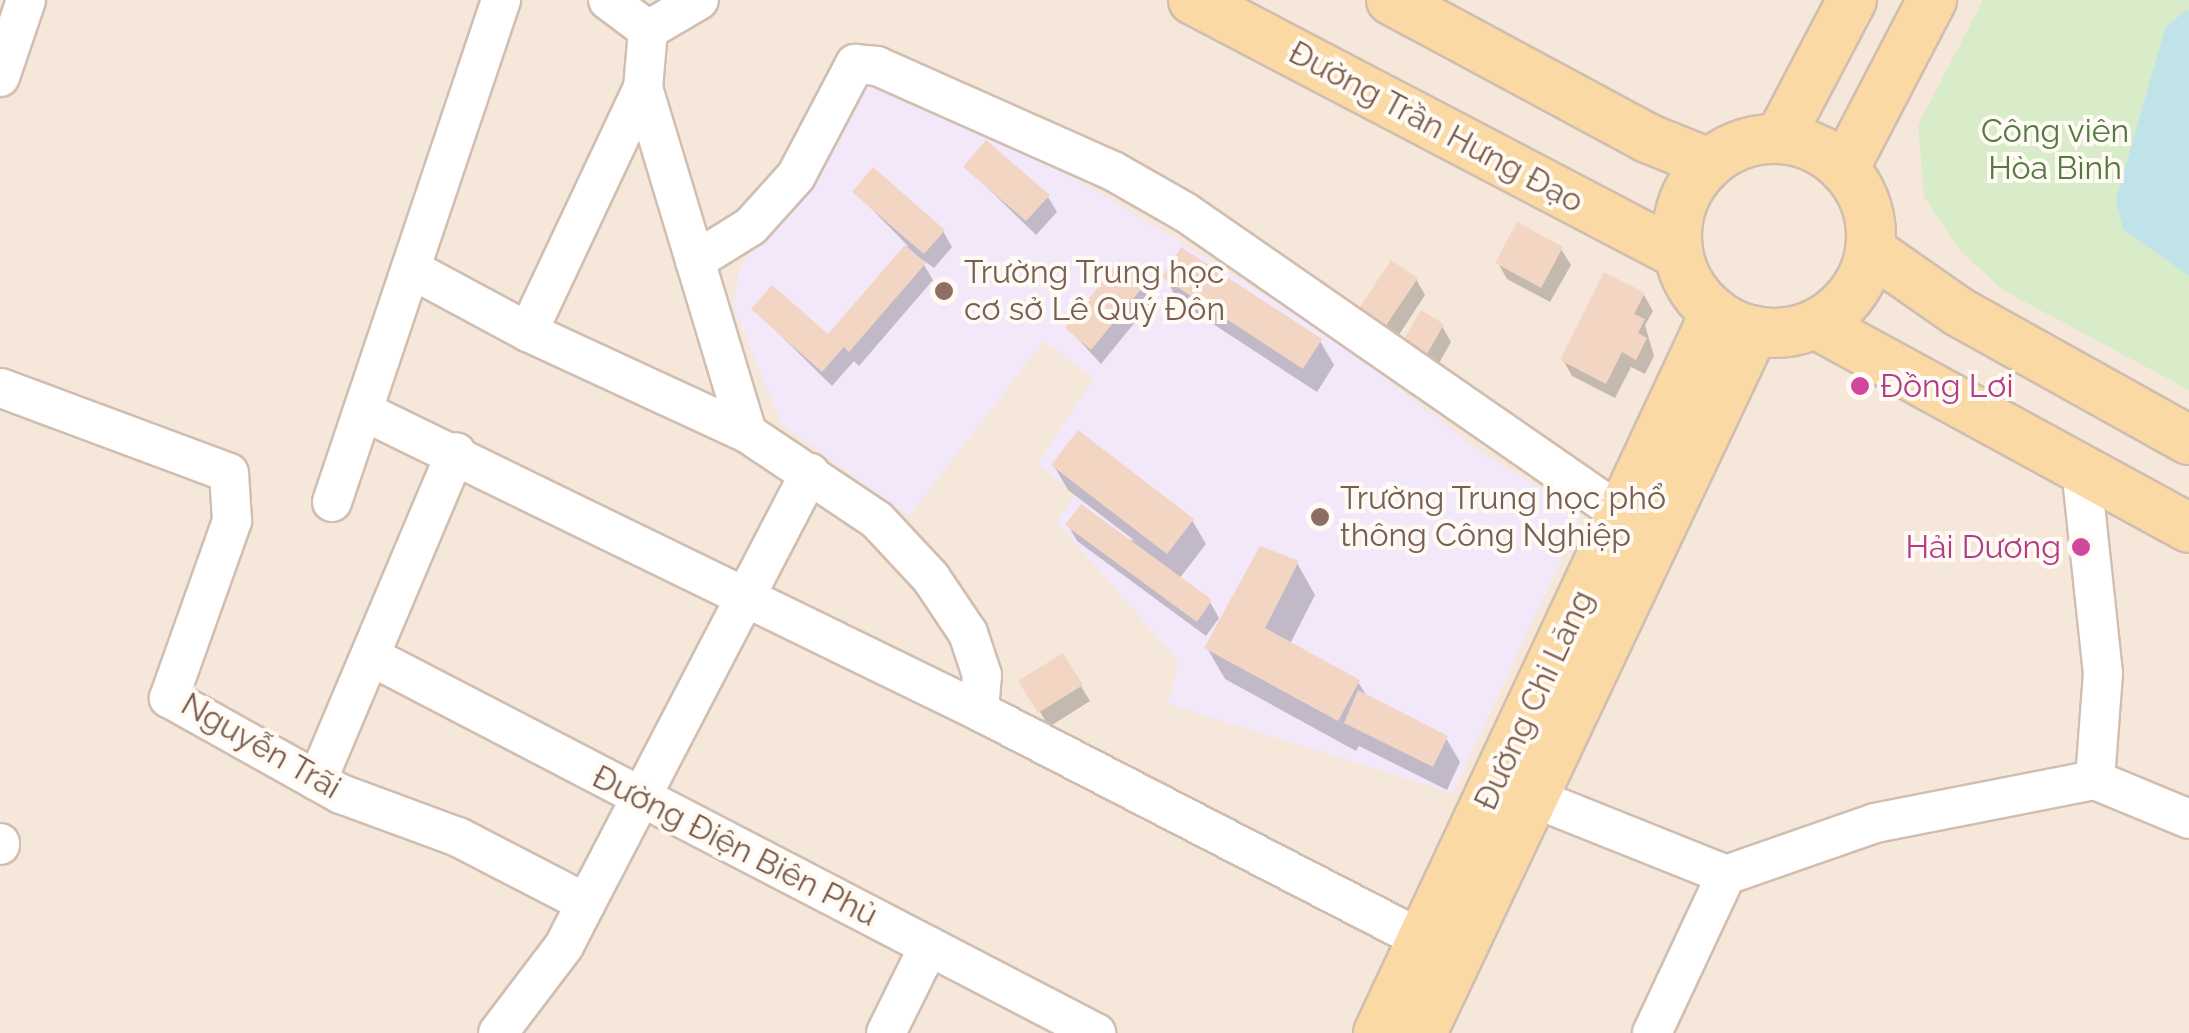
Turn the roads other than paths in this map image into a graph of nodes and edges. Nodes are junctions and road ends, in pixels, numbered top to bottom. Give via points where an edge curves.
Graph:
1 (26, 0) edge
2 (502, 0) edge
3 (608, 0) edge
4 (699, 0) edge
5 (1391, 0) edge
6 (1852, 0) edge
7 (1932, 0) edge
8 (1219, 6) edge
9 (648, 30) junction
10 (0, 77) edge
11 (643, 88) junction
12 (1779, 138) junction
13 (1709, 163) junction
14 (1844, 169) junction
15 (1870, 250) junction
16 (1678, 254) junction
17 (695, 262) junction
18 (411, 269) junction
19 (1735, 322) junction
20 (1815, 324) junction
21 (528, 332) junction
22 (0, 388) edge
23 (363, 411) junction
24 (747, 433) junction
25 (2189, 440) edge
26 (456, 452) junction
27 (2081, 468) junction
28 (810, 473) junction
29 (332, 502) dead end
30 (1621, 514) junction
31 (2189, 528) edge
32 (745, 600) junction
33 (374, 658) junction
34 (979, 711) junction
35 (2095, 780) junction
36 (317, 782) junction
37 (1514, 790) junction
38 (642, 797) junction
39 (2189, 818) edge
40 (1726, 875) junction
41 (586, 903) junction
42 (1422, 940) junction
43 (929, 946) junction
44 (498, 1033) edge
45 (886, 1033) edge
46 (1096, 1033) edge
47 (1378, 1033) edge
48 (1422, 1033) edge
49 (1652, 1033) edge

1 - 10 street
2 - 18 street
3 - 9 street
4 - 9 street
5 - 13 main road via 1646,138
6 - 12 main road
7 - 14 main road
8 - 16 main road, Đường Trần Hưng Đạo
9 - 11 street
11 - 17 street
11 - 21 street
12 - 13 main road via 1742,144
12 - 14 main road via 1815,148
13 - 16 main road via 1682,204
14 - 15 main road via 1867,207
15 - 20 main road via 1852,294
15 - 25 main road via 1959,312
16 - 19 main road via 1692,287
17 - 24 street
17 - 30 street via 751,226 796,176 855,64 877,66 1113,171 1185,212
18 - 21 street
18 - 23 street
19 - 20 main road via 1785,332
19 - 30 main road, Đường Chi Lăng
19 - 37 main road, Đường Chi Lăng
20 - 27 main road
21 - 24 street
22 - 36 street, Nguyễn Trãi via 229,473 232,521 169,698
23 - 26 street
23 - 29 street
24 - 28 street
26 - 32 street
26 - 33 street
27 - 31 main road
27 - 35 street via 2104,673
28 - 32 street
28 - 34 street via 877,520 931,578 968,632 982,675
30 - 37 main road, Đường Chi Lăng
32 - 34 street
32 - 38 street
33 - 36 street
33 - 38 street, Đường Điện Biên Phủ
34 - 42 street
35 - 39 street
35 - 40 street via 1875,823
36 - 41 street, Nguyễn Trãi via 458,836
37 - 40 street
37 - 42 main road, Đường Chi Lăng
37 - 48 main road, Đường Chi Lăng
38 - 41 street
38 - 43 street, Đường Điện Biên Phủ
40 - 49 street
41 - 44 street via 564,946
42 - 47 main road, Đường Chi Lăng
43 - 45 street
43 - 46 street, Đường Điện Biên Phủ

